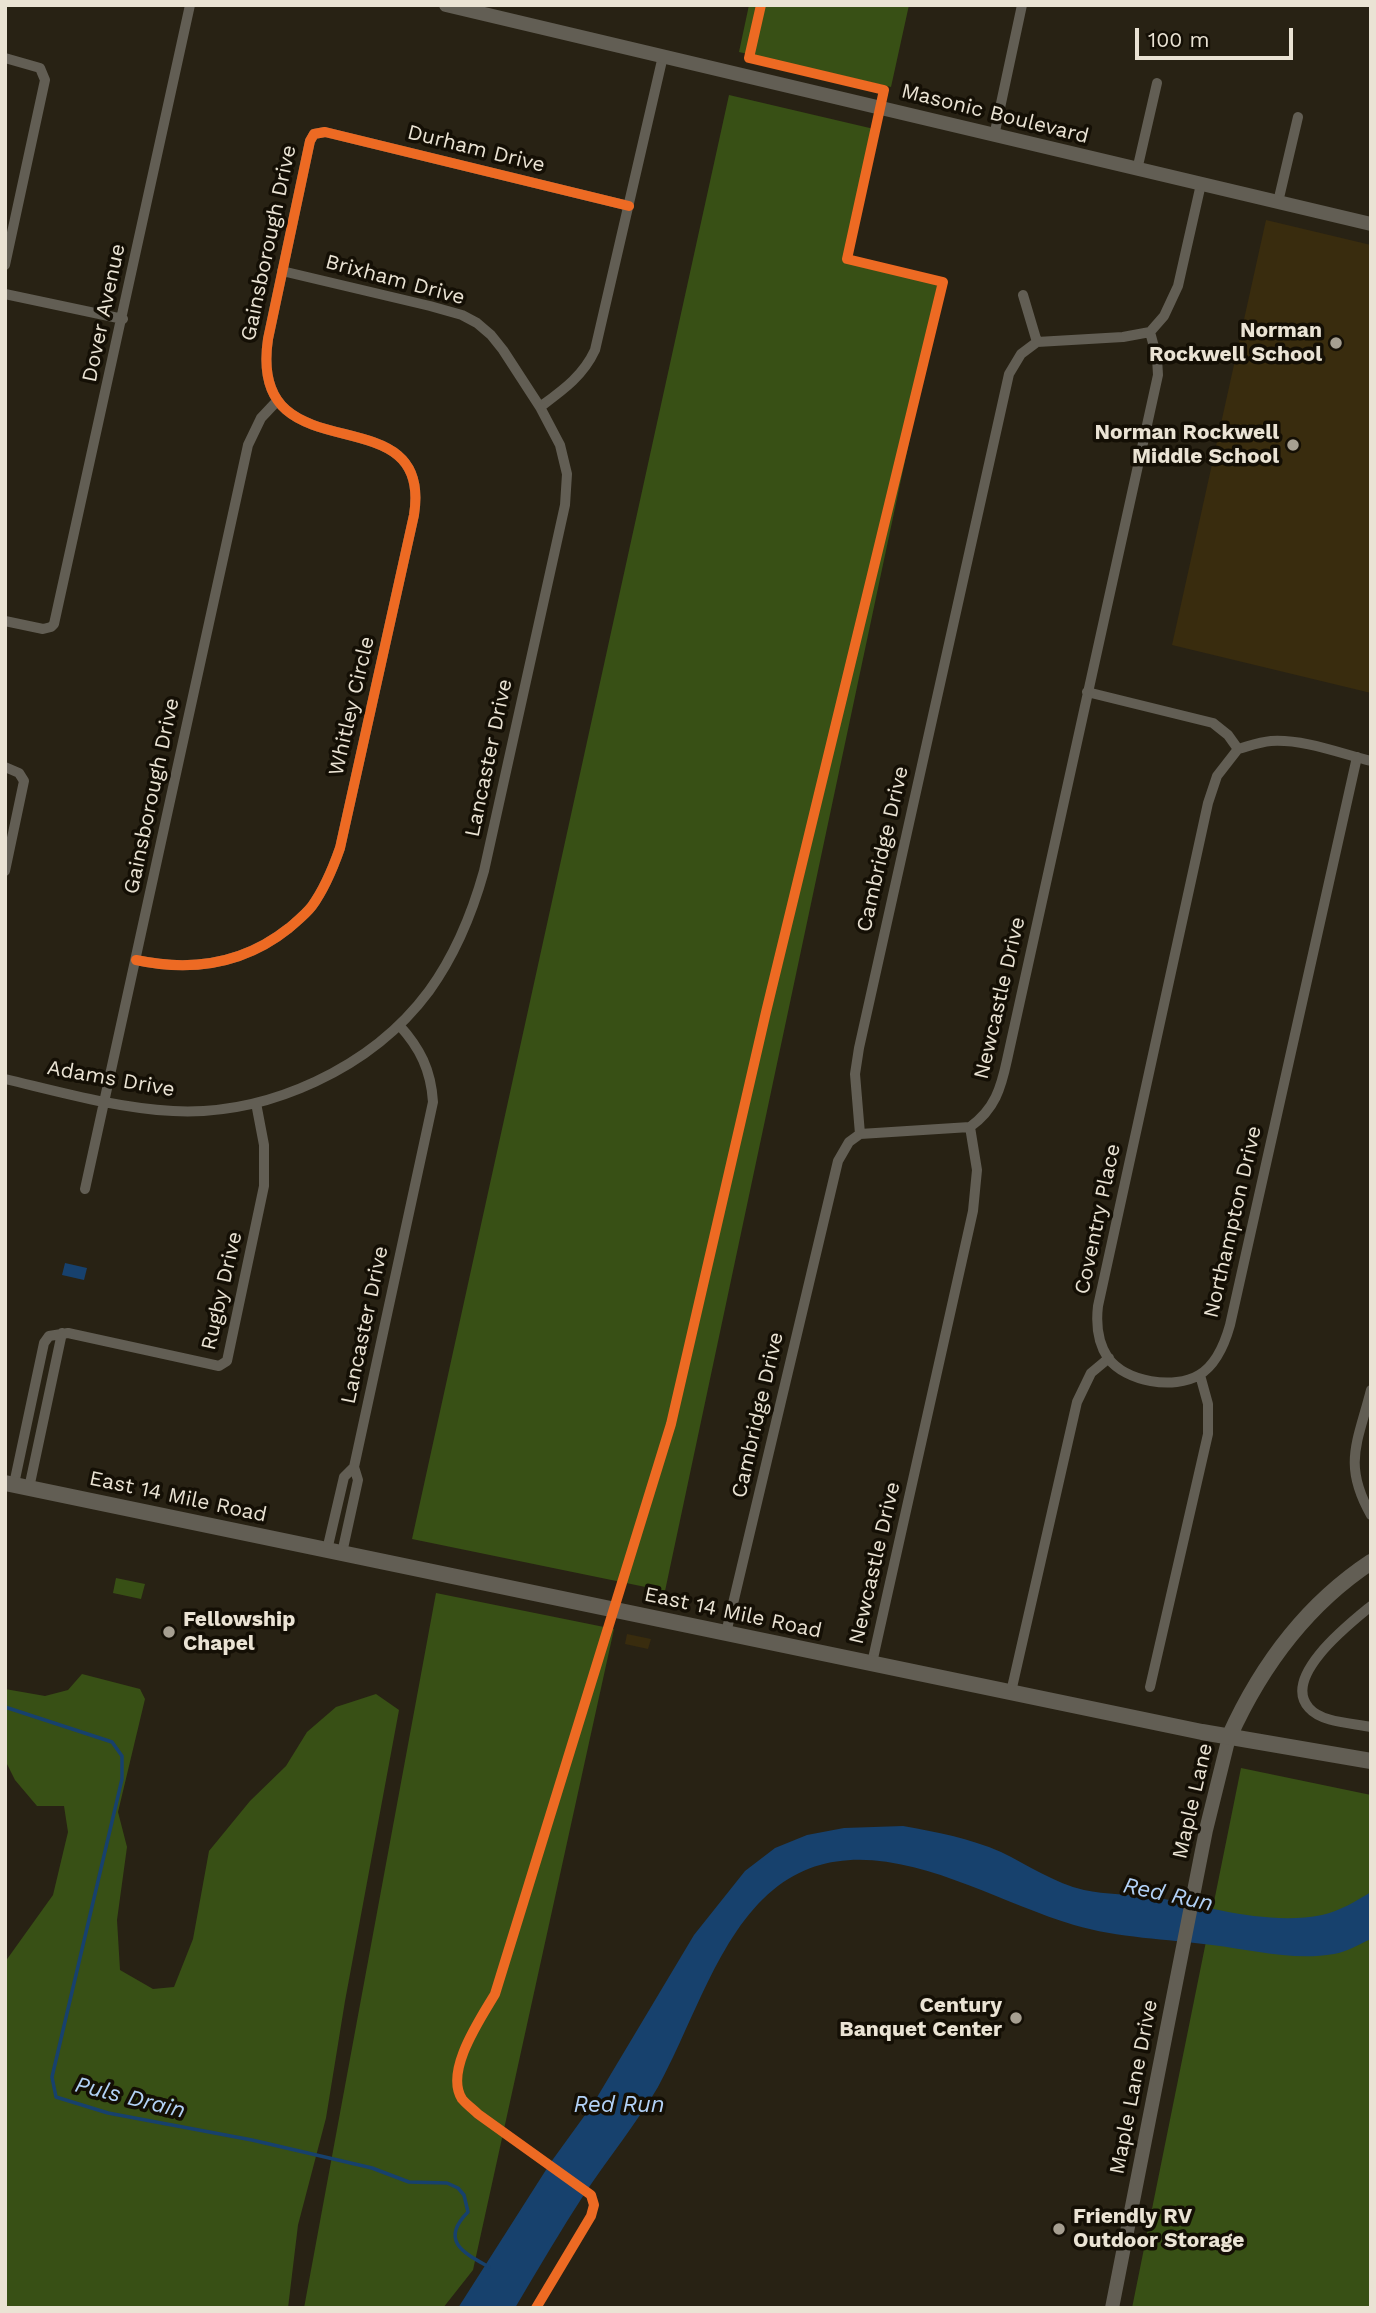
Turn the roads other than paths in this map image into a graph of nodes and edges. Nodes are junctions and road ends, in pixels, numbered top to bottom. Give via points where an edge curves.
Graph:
1 (190, 5) edge
2 (446, 5) edge
3 (1022, 5) edge
4 (663, 56) junction
5 (5, 58) edge
6 (1157, 83) dead end
7 (1298, 117) dead end
8 (314, 134) joint
9 (994, 136) junction
10 (1137, 170) junction
11 (1201, 184) junction
12 (1278, 202) junction
13 (629, 206) junction
14 (1371, 224) edge
15 (5, 265) edge
16 (282, 271) junction
17 (5, 293) edge
18 (1023, 295) dead end
19 (123, 319) junction
20 (1150, 332) junction
21 (1037, 342) junction
22 (277, 401) junction
23 (540, 407) junction
24 (5, 621) edge
25 (1087, 692) junction
26 (1238, 749) junction
27 (1357, 757) junction
28 (1371, 761) edge
29 (5, 767) edge
30 (5, 871) edge
31 (136, 960) junction
32 (398, 1026) junction
33 (5, 1079) edge
34 (104, 1101) junction
35 (256, 1103) junction
36 (970, 1127) junction
37 (860, 1134) junction
38 (85, 1189) dead end
39 (1109, 1358) junction
40 (1200, 1375) junction
41 (1371, 1390) edge
42 (16, 1485) edge
43 (1371, 1515) edge
44 (334, 1552) junction
45 (1371, 1562) edge
46 (1371, 1606) edge
47 (726, 1633) junction
48 (872, 1663) junction
49 (1150, 1687) dead end
50 (1011, 1692) junction
51 (1371, 1727) edge
52 (1229, 1737) junction
53 (1371, 1761) edge
54 (1197, 1874) joint
55 (1112, 2308) edge

1 - 19 street, Dover Avenue
2 - 4 street, Masonic Boulevard
3 - 9 street
4 - 9 street, Masonic Boulevard
4 - 13 street
5 - 15 street via 40,68 45,80
6 - 10 street
7 - 12 street
8 - 13 street, Durham Drive via 325,132
8 - 16 street, Gainsborough Drive
9 - 10 street, Masonic Boulevard
10 - 11 street, Masonic Boulevard
11 - 12 street, Masonic Boulevard
11 - 20 street via 1178,286 1164,316
12 - 14 street, Masonic Boulevard
13 - 23 street via 595,350 579,376
16 - 22 street, Gainsborough Drive via 266,356
16 - 23 street, Brixham Drive via 462,315 491,335
17 - 19 street
18 - 21 street
19 - 24 street, Dover Avenue via 51,628
20 - 21 street
20 - 25 street, Newcastle Drive via 1158,375
21 - 37 street, Cambridge Drive via 1021,354 1009,374 859,1048 855,1074
22 - 31 street, Gainsborough Drive via 261,418 248,445
22 - 31 street, Whitley Circle via 303,422 389,447 405,463 415,483 414,515 340,848 311,908 259,948 187,967
23 - 32 street, Lancaster Drive via 564,456 565,505 484,871 475,905 449,959
25 - 26 street via 1213,723
25 - 36 street, Newcastle Drive via 1000,1089 988,1112
26 - 27 street via 1281,741
26 - 39 street, Coventry Place via 1217,776 1208,803 1098,1306 1099,1335
27 - 28 street
27 - 40 street, Northampton Drive via 1230,1325 1221,1350
29 - 30 street via 23,776 24,787
31 - 34 street, Gainsborough Drive
32 - 35 street, Adams Drive via 335,1071
32 - 44 street, Lancaster Drive via 423,1056 433,1102 354,1467 358,1480
33 - 34 street, Adams Drive
34 - 35 street, Adams Drive via 176,1111
34 - 38 street, Gainsborough Drive
35 - 42 street, Rugby Drive via 264,1145 264,1186 227,1361 214,1366 62,1333
36 - 37 street
36 - 48 street, Newcastle Drive via 977,1170 974,1211
37 - 47 street, Cambridge Drive via 838,1161
39 - 40 street via 1128,1373 1156,1382
39 - 50 street via 1091,1373 1077,1402
40 - 49 street via 1208,1404 1208,1434
41 - 43 street via 1353,1463
42 - 44 main road, East 14 Mile Road
44 - 47 main road, East 14 Mile Road
45 - 52 main road via 1330,1592 1297,1626 1268,1666
46 - 51 street via 1315,1660 1302,1689 1310,1709 1322,1716
47 - 48 main road, East 14 Mile Road
48 - 50 main road, East 14 Mile Road
50 - 52 main road, East 14 Mile Road
52 - 53 main road, East 14 Mile Road
52 - 54 street, Maple Lane
54 - 55 street, Maple Lane Drive

